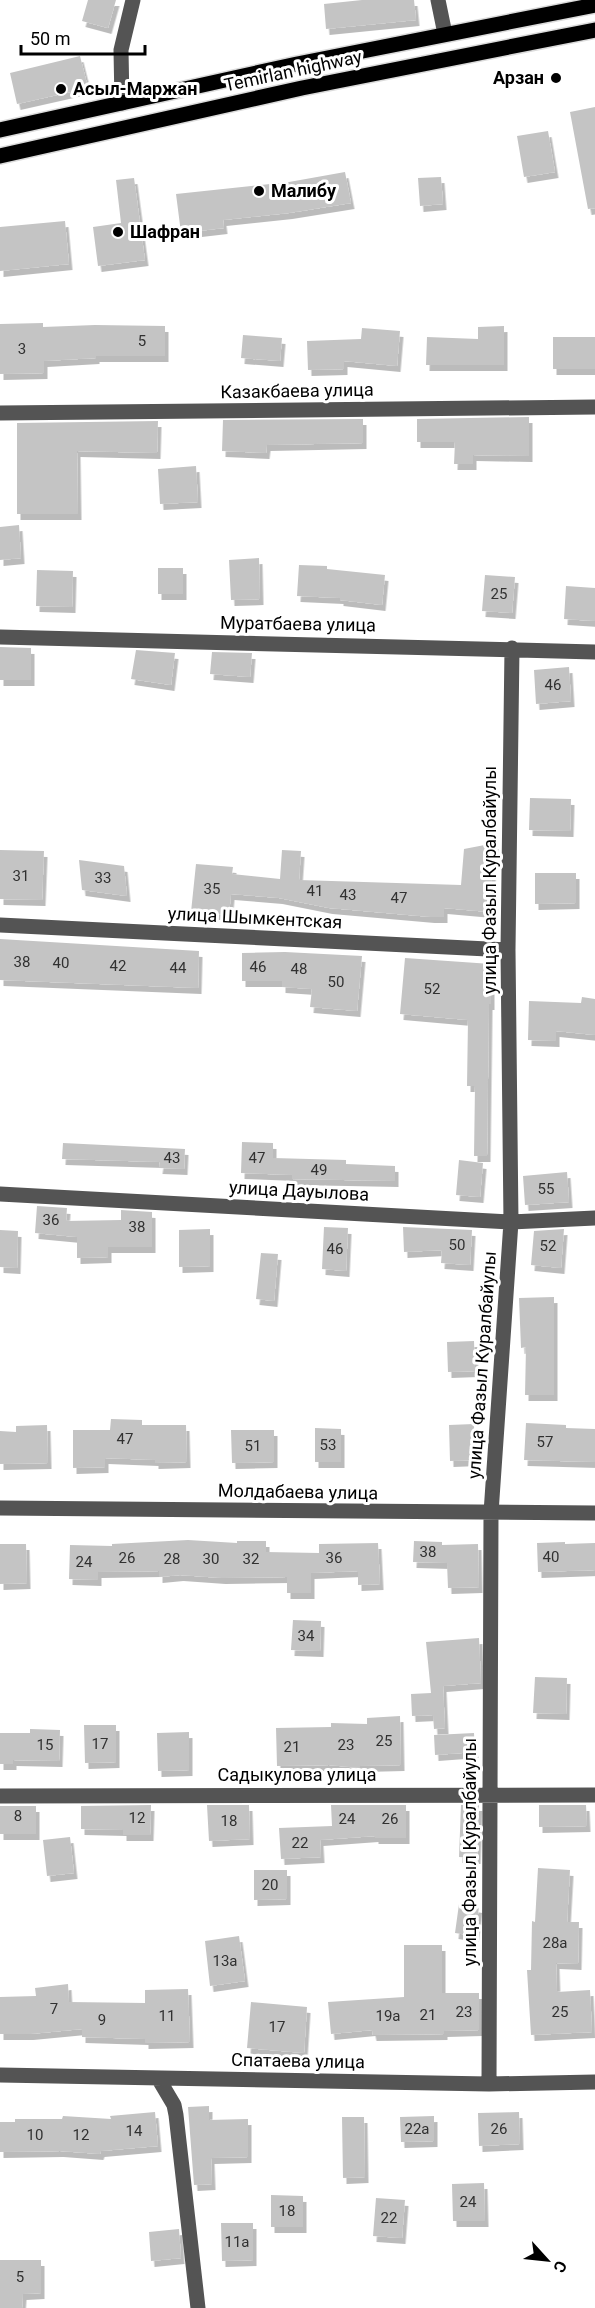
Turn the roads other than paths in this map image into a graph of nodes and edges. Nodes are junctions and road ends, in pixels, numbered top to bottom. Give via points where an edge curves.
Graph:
1 (133, 0) edge
2 (438, 0) edge
3 (595, 5) edge
4 (595, 30) edge
5 (445, 34) junction
6 (122, 103) junction
7 (0, 130) edge
8 (0, 156) edge
9 (595, 407) edge
10 (0, 413) edge
11 (0, 637) edge
12 (512, 648) junction
13 (595, 651) edge
14 (0, 925) edge
15 (508, 950) junction
16 (0, 1194) edge
17 (595, 1218) edge
18 (511, 1222) junction
19 (0, 1508) edge
20 (491, 1513) junction
21 (595, 1513) edge
22 (490, 1794) junction
23 (595, 1795) edge
24 (0, 1796) edge
25 (0, 2075) edge
26 (158, 2078) junction
27 (595, 2082) edge
28 (489, 2084) junction
29 (198, 2308) edge

1 - 6 street via 121,50
2 - 5 street
3 - 5 main road, Temirlan highway
4 - 8 main road, Temirlan highway via 302,88
5 - 6 main road, Temirlan highway
6 - 7 main road, Temirlan highway
9 - 10 street, Казакбаева улица
11 - 12 street, Муратбаева улица
12 - 13 street, Муратбаева улица
12 - 15 street, улица Фазыл Куралбайулы
14 - 15 street, улица Шымкентская
15 - 18 street, улица Фазыл Куралбайулы
16 - 18 street, улица Дауылова
17 - 18 street, улица Дауылова
18 - 20 street, улица Фазыл Куралбайулы
19 - 20 street, Молдабаева улица
20 - 21 street, Молдабаева улица
20 - 22 street, улица Фазыл Куралбайулы
22 - 23 street, Садыкулова улица
22 - 24 street, Садыкулова улица
22 - 28 street, улица Фазыл Куралбайулы
25 - 26 street, Спатаева улица
26 - 28 street, Спатаева улица
26 - 29 street via 176,2115
27 - 28 street, Спатаева улица

